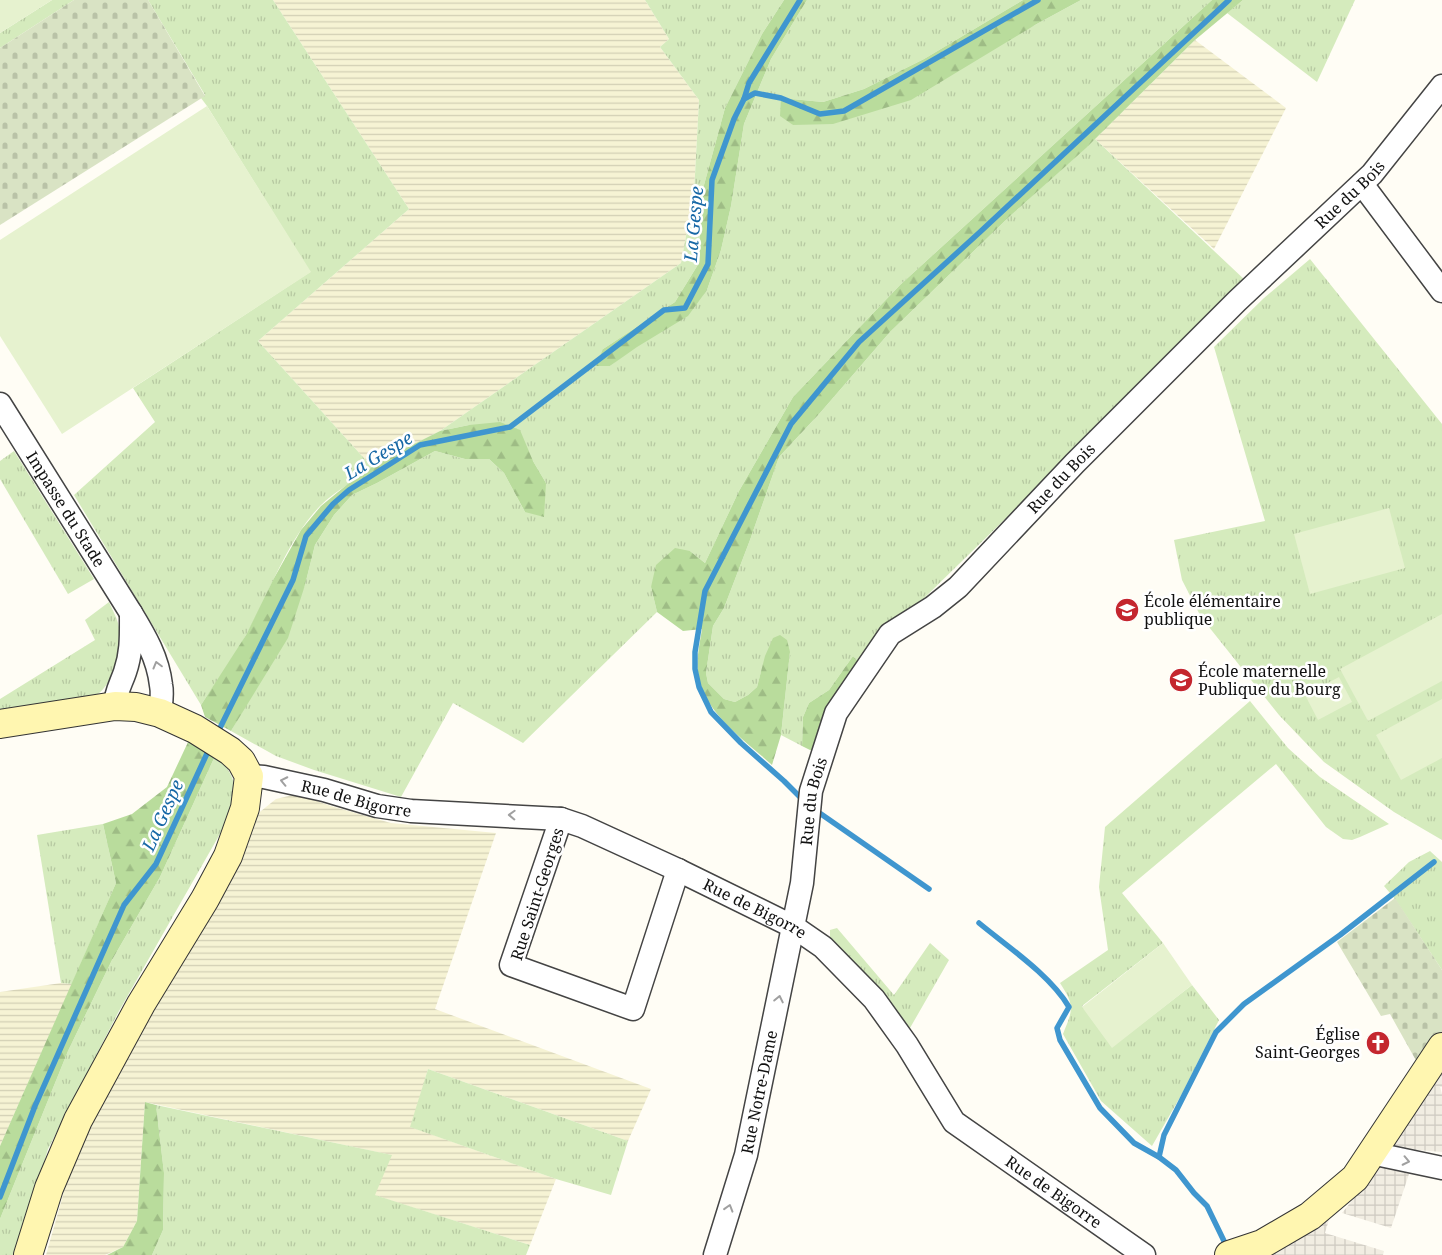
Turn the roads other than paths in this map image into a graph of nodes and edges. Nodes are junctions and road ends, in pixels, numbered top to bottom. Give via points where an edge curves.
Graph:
1 (1442, 86) edge
2 (1362, 184) junction
3 (1442, 291) edge
4 (0, 404) edge
5 (131, 613) junction
6 (115, 706) junction
7 (160, 713) junction
8 (0, 724) edge
9 (249, 776) junction
10 (561, 819) junction
11 (678, 870) junction
12 (794, 927) junction
13 (1442, 1047) edge
14 (1371, 1153) junction
15 (1442, 1168) edge
16 (1263, 1249) edge
17 (28, 1255) edge
18 (715, 1255) edge
19 (1144, 1255) edge
20 (1229, 1255) edge

1 - 2 street, Rue du Bois
2 - 3 street
2 - 12 street, Rue du Bois via 1237,301 958,586 933,607 890,634 836,713 811,791
4 - 5 street, Impasse du Stade
5 - 6 street via 132,647 115,696
7 -> 5 street, Impasse du Stade via 162,687 157,663
6 - 7 main road
6 - 8 main road
7 - 9 main road via 196,729 230,751 241,761
10 -> 9 street, Rue de Bigorre via 411,811
9 - 17 main road via 245,808 228,856 141,1004 78,1120 49,1188
10 - 11 street, Rue de Bigorre
10 - 11 street, Rue Saint-Georges via 511,965 633,1009
11 - 12 street, Rue de Bigorre
18 -> 12 street, Rue Notre-Dame via 746,1155
12 - 19 street, Rue de Bigorre via 823,947 874,999 907,1045 954,1122
13 - 14 main road
14 -> 15 street
14 - 16 main road via 1355,1178 1310,1216
16 - 20 main road

